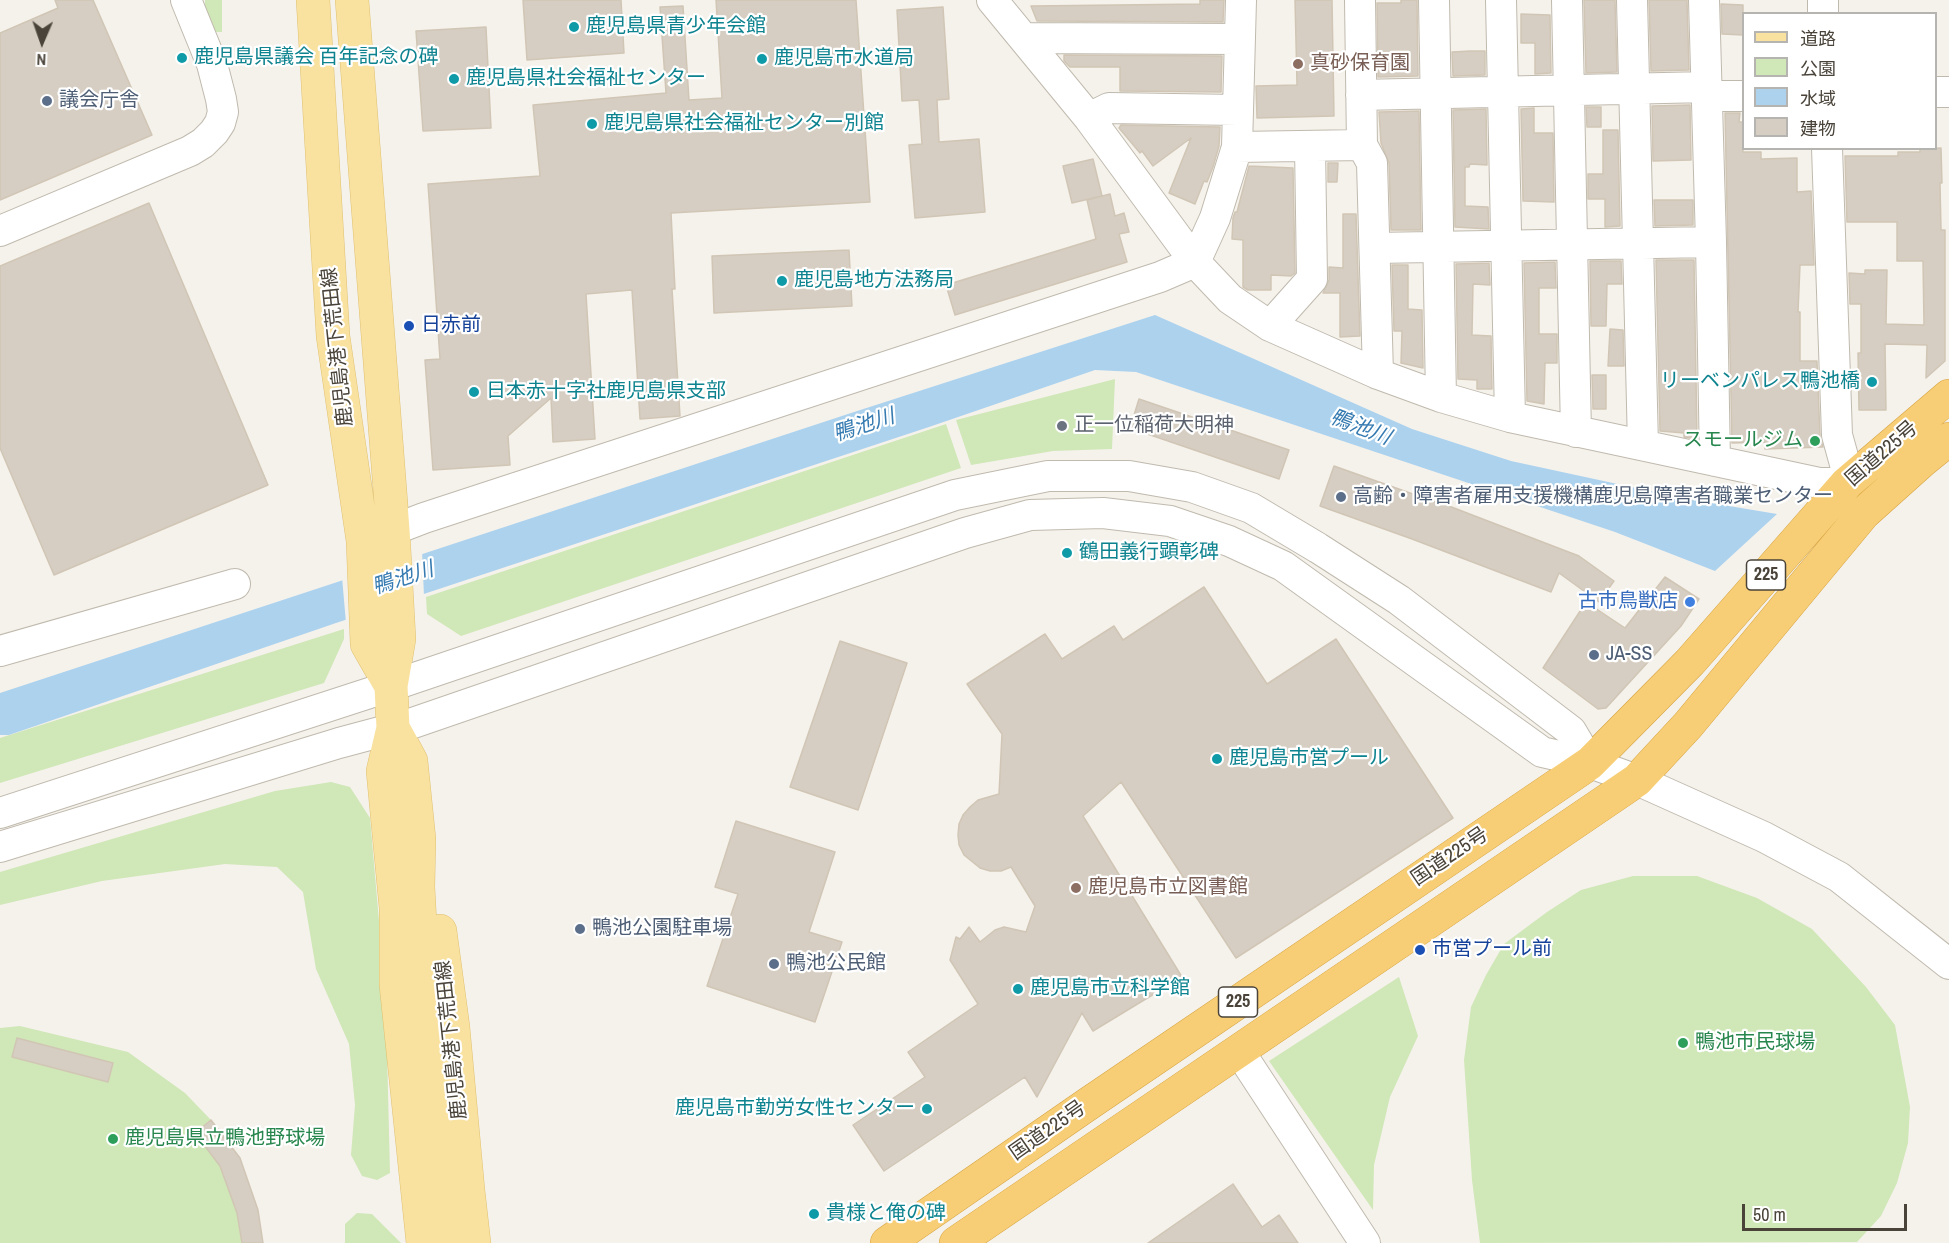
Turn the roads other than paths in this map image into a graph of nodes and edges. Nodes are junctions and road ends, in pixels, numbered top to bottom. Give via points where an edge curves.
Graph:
1 (186, 0) edge
2 (313, 0) edge
3 (352, 0) edge
4 (992, 0) edge
5 (1241, 0) edge
6 (1360, 0) edge
7 (1434, 0) edge
8 (1501, 0) edge
9 (1567, 0) edge
10 (1632, 0) edge
11 (1704, 0) edge
12 (1025, 38) junction
13 (1240, 39) junction
14 (1634, 89) junction
15 (1569, 90) junction
16 (1503, 92) junction
17 (1707, 92) junction
18 (1435, 93) junction
19 (1361, 95) junction
20 (1742, 96) edge
21 (1238, 110) junction
22 (1089, 118) junction
23 (1362, 145) junction
24 (1310, 146) junction
25 (1237, 147) junction
26 (1827, 150) edge
27 (0, 231) edge
28 (1711, 242) junction
29 (1639, 243) junction
30 (1573, 245) junction
31 (1506, 246) junction
32 (1438, 247) junction
33 (1375, 248) junction
34 (1195, 262) junction
35 (1270, 326) junction
36 (1378, 374) junction
37 (1949, 396) edge
38 (1441, 397) junction
39 (1510, 417) junction
40 (1576, 432) junction
41 (1949, 439) edge
42 (1643, 445) junction
43 (1715, 461) junction
44 (1847, 483) junction
45 (393, 530) junction
46 (235, 584) dead end
47 (383, 642) junction
48 (0, 651) edge
49 (391, 686) junction
50 (393, 728) junction
51 (1590, 763) junction
52 (1637, 780) junction
53 (0, 813) edge
54 (419, 839) junction
55 (0, 847) edge
56 (396, 908) junction
57 (1949, 964) edge
58 (427, 1050) junction
59 (1239, 1051) junction
60 (423, 1243) edge
61 (449, 1243) edge
62 (474, 1243) edge
63 (887, 1243) edge
64 (956, 1243) edge
65 (1365, 1243) edge

1 - 27 street via 212,64 221,99 223,112 214,132 190,151
2 - 47 main road, 鹿児島港下荒田線 via 333,336 363,541
3 - 45 main road, 鹿児島港下荒田線
4 - 12 street
5 - 13 street
6 - 19 street
7 - 18 street
8 - 16 street
9 - 15 street
10 - 14 street
11 - 17 street
12 - 13 street
12 - 22 street
13 - 21 street
14 - 15 street
14 - 17 street
14 - 29 street
15 - 16 street
15 - 30 street
16 - 18 street
16 - 31 street
17 - 20 street
17 - 28 street
18 - 19 street
18 - 32 street
19 - 23 street
21 - 22 street via 1109,108
21 - 25 street
22 - 34 street
23 - 24 street
23 - 33 street via 1372,163
24 - 25 street
24 - 35 street via 1312,279
25 - 34 street via 1215,218
26 - 44 street via 1837,435
28 - 29 street
28 - 43 street
29 - 30 street
29 - 42 street
30 - 31 street
30 - 40 street
31 - 32 street
31 - 39 street
32 - 33 street
32 - 38 street
33 - 36 street
34 - 35 street via 1230,299
34 - 45 street via 1160,277
35 - 36 street
36 - 38 street
37 - 44 highway, 国道225号 / 225
38 - 39 street
39 - 40 street
40 - 42 street
41 - 52 highway, 国道225号 / 225 via 1864,513 1688,725
42 - 43 street
43 - 44 street via 1819,483
44 - 51 highway, 国道225号 / 225 via 1690,662
45 - 47 main road, 鹿児島港下荒田線
46 - 48 street
47 - 49 main road, 鹿児島港下荒田線
49 - 50 main road, 鹿児島港下荒田線
49 - 51 street via 955,495 1048,476 1129,476 1192,487 1251,508 1318,548 1399,600 1571,731
49 - 53 street
50 - 51 street via 965,533 1030,515 1103,513 1170,521 1229,541 1283,566 1542,752
50 - 54 main road, 鹿児島港下荒田線 via 411,761
50 - 55 street
50 - 56 main road, 鹿児島港下荒田線 via 383,771
51 - 52 street
51 - 63 highway, 国道225号 / 225
52 - 57 street via 1764,837 1839,877
52 - 59 highway, 国道225号 / 225
54 - 58 main road, 鹿児島港下荒田線
54 - 62 main road, 鹿児島港下荒田線 via 434,888 453,1027
56 - 58 main road, 鹿児島港下荒田線
56 - 60 main road, 鹿児島港下荒田線 via 396,984
58 - 61 main road, 鹿児島港下荒田線
59 - 64 highway, 国道225号 / 225
59 - 65 street

